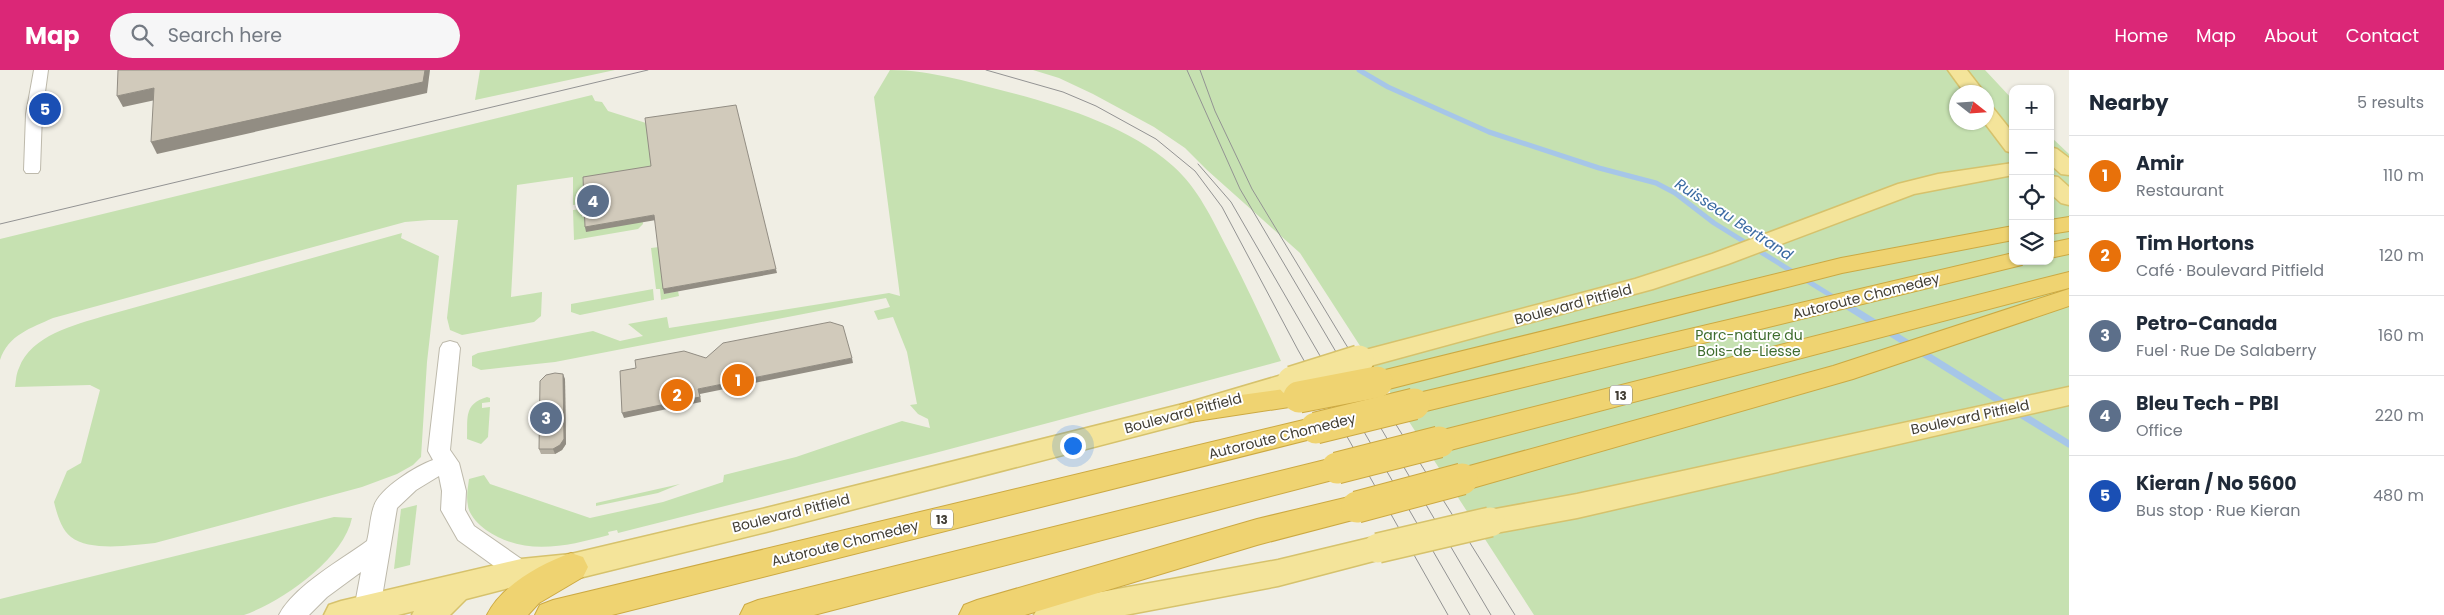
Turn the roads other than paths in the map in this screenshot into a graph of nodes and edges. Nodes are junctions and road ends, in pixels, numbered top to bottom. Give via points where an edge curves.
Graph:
1 (40, 70) edge
2 (1957, 70) edge
3 (1970, 85) edge
4 (1994, 105) edge
5 (2009, 117) edge
6 (1994, 122) edge
7 (2009, 142) edge
8 (2054, 158) edge
9 (2062, 168) edge
10 (32, 170) dead end
11 (2009, 170) edge
12 (2054, 185) edge
13 (2069, 198) edge
14 (2069, 224) edge
15 (2054, 226) edge
16 (2009, 234) edge
17 (2069, 246) edge
18 (2054, 249) edge
19 (2009, 261) edge
20 (2069, 280) edge
21 (2069, 298) edge
22 (450, 348) dead end
23 (1295, 389) junction
24 (2067, 396) edge
25 (1190, 412) joint
26 (448, 463) junction
27 (377, 547) junction
28 (571, 566) junction
29 (521, 572) junction
30 (456, 588) junction
31 (358, 613) edge
32 (560, 613) edge
33 (292, 615) edge
34 (429, 615) edge
35 (505, 615) edge
36 (758, 615) edge
37 (977, 615) edge
38 (1050, 615) edge

1 - 10 street
2 - 3 main road
4 - 5 main road
6 - 7 main road
8 - 9 main road
11 - 23 main road, Boulevard Pitfield, bridge via 1899,191 1693,268 1574,304 1382,354
12 - 13 main road
14 - 15 highway
16 - 23 highway, bridge via 1865,260 1397,378
17 - 18 highway
19 - 32 highway, Autoroute Chomedey / 13, bridge
20 - 36 highway, 13, bridge
21 - 37 highway, bridge via 1981,330 1718,409 1257,532
22 - 26 street via 439,451
23 - 25 highway
24 - 38 main road, Boulevard Pitfield, bridge via 1577,506 1490,522 1278,573
25 - 28 main road, Boulevard Pitfield
26 - 27 street via 417,478 389,501 384,510
26 - 29 street via 454,492 453,510 466,533
27 - 31 street
27 - 33 street via 318,590
28 - 29 main road, Boulevard Pitfield
28 - 35 highway via 527,593
29 - 30 main road, Boulevard Pitfield
30 - 31 main road, Boulevard Pitfield
30 - 34 main road

